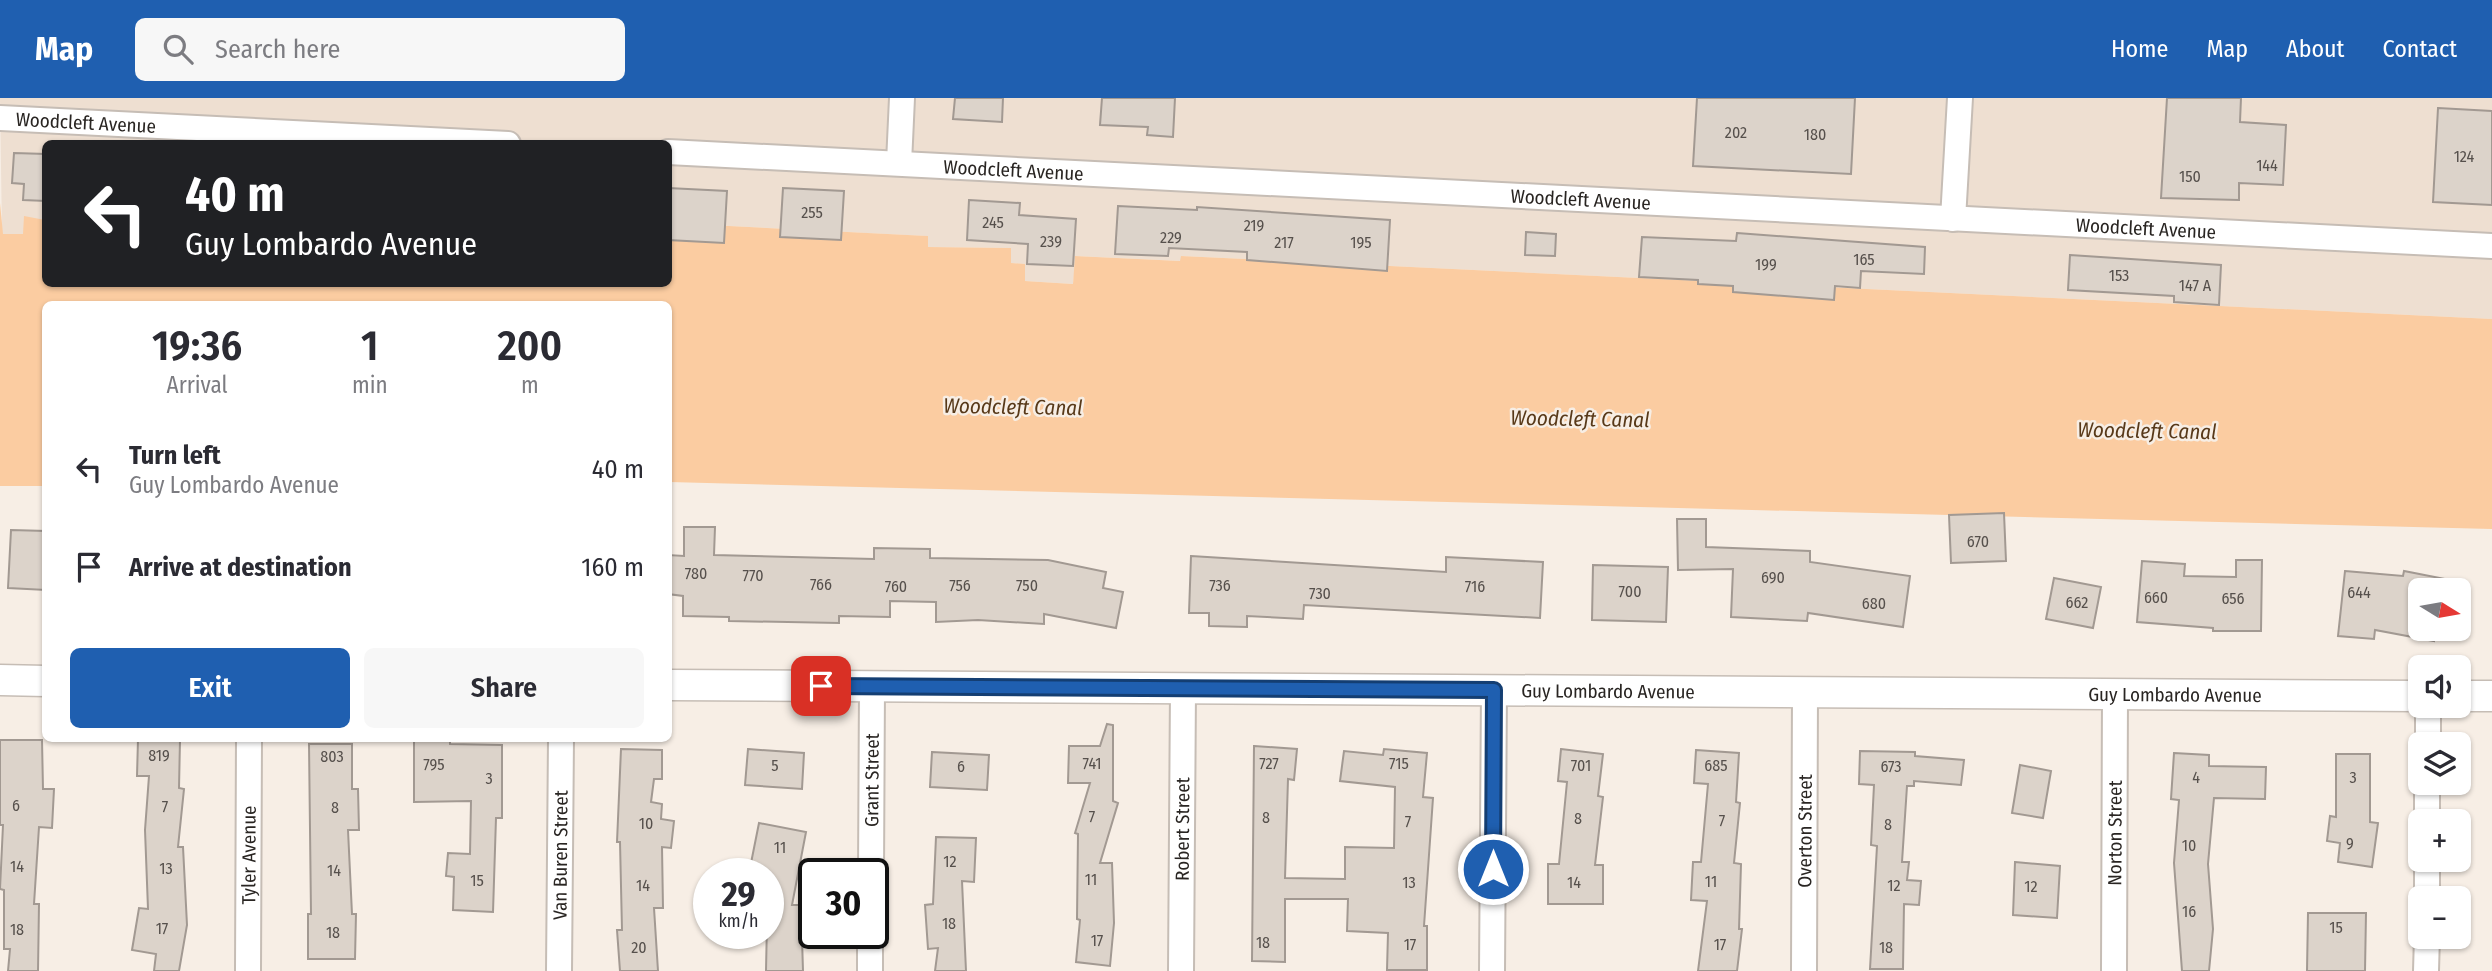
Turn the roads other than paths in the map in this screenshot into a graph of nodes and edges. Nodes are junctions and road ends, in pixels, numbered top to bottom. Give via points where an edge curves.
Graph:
1 (902, 98) edge
2 (1960, 98) edge
3 (0, 118) edge
4 (430, 140) edge
5 (672, 152) edge
6 (899, 163) junction
7 (1953, 219) junction
8 (2492, 246) edge
9 (0, 680) edge
10 (42, 681) edge
11 (672, 685) edge
12 (872, 686) junction
13 (1183, 689) junction
14 (1494, 690) junction
15 (1805, 692) junction
16 (2115, 694) junction
17 (2408, 696) edge
18 (2471, 696) edge
19 (2492, 696) edge
20 (249, 742) edge
21 (561, 742) edge
22 (871, 858) edge
23 (870, 949) edge
24 (2427, 949) edge
25 (248, 971) edge
26 (559, 971) edge
27 (870, 971) edge
28 (1181, 971) edge
29 (1492, 971) edge
30 (1804, 971) edge
31 (2114, 971) edge
32 (2426, 971) edge

1 - 6 street
2 - 7 street
3 - 4 street, Woodcleft Avenue
5 - 6 street, Woodcleft Avenue
6 - 7 street, Woodcleft Avenue
7 - 8 street, Woodcleft Avenue
9 - 10 street
11 - 12 street, Guy Lombardo Avenue
12 - 13 street, Guy Lombardo Avenue
12 - 22 street, Grant Street
13 - 14 street, Guy Lombardo Avenue
13 - 28 street, Robert Street
14 - 15 street, Guy Lombardo Avenue
14 - 29 street
15 - 16 street, Guy Lombardo Avenue
15 - 30 street, Overton Street
16 - 17 street, Guy Lombardo Avenue
16 - 31 street, Norton Street
18 - 19 street
20 - 25 street, Tyler Avenue
21 - 26 street, Van Buren Street
23 - 27 street
24 - 32 street

